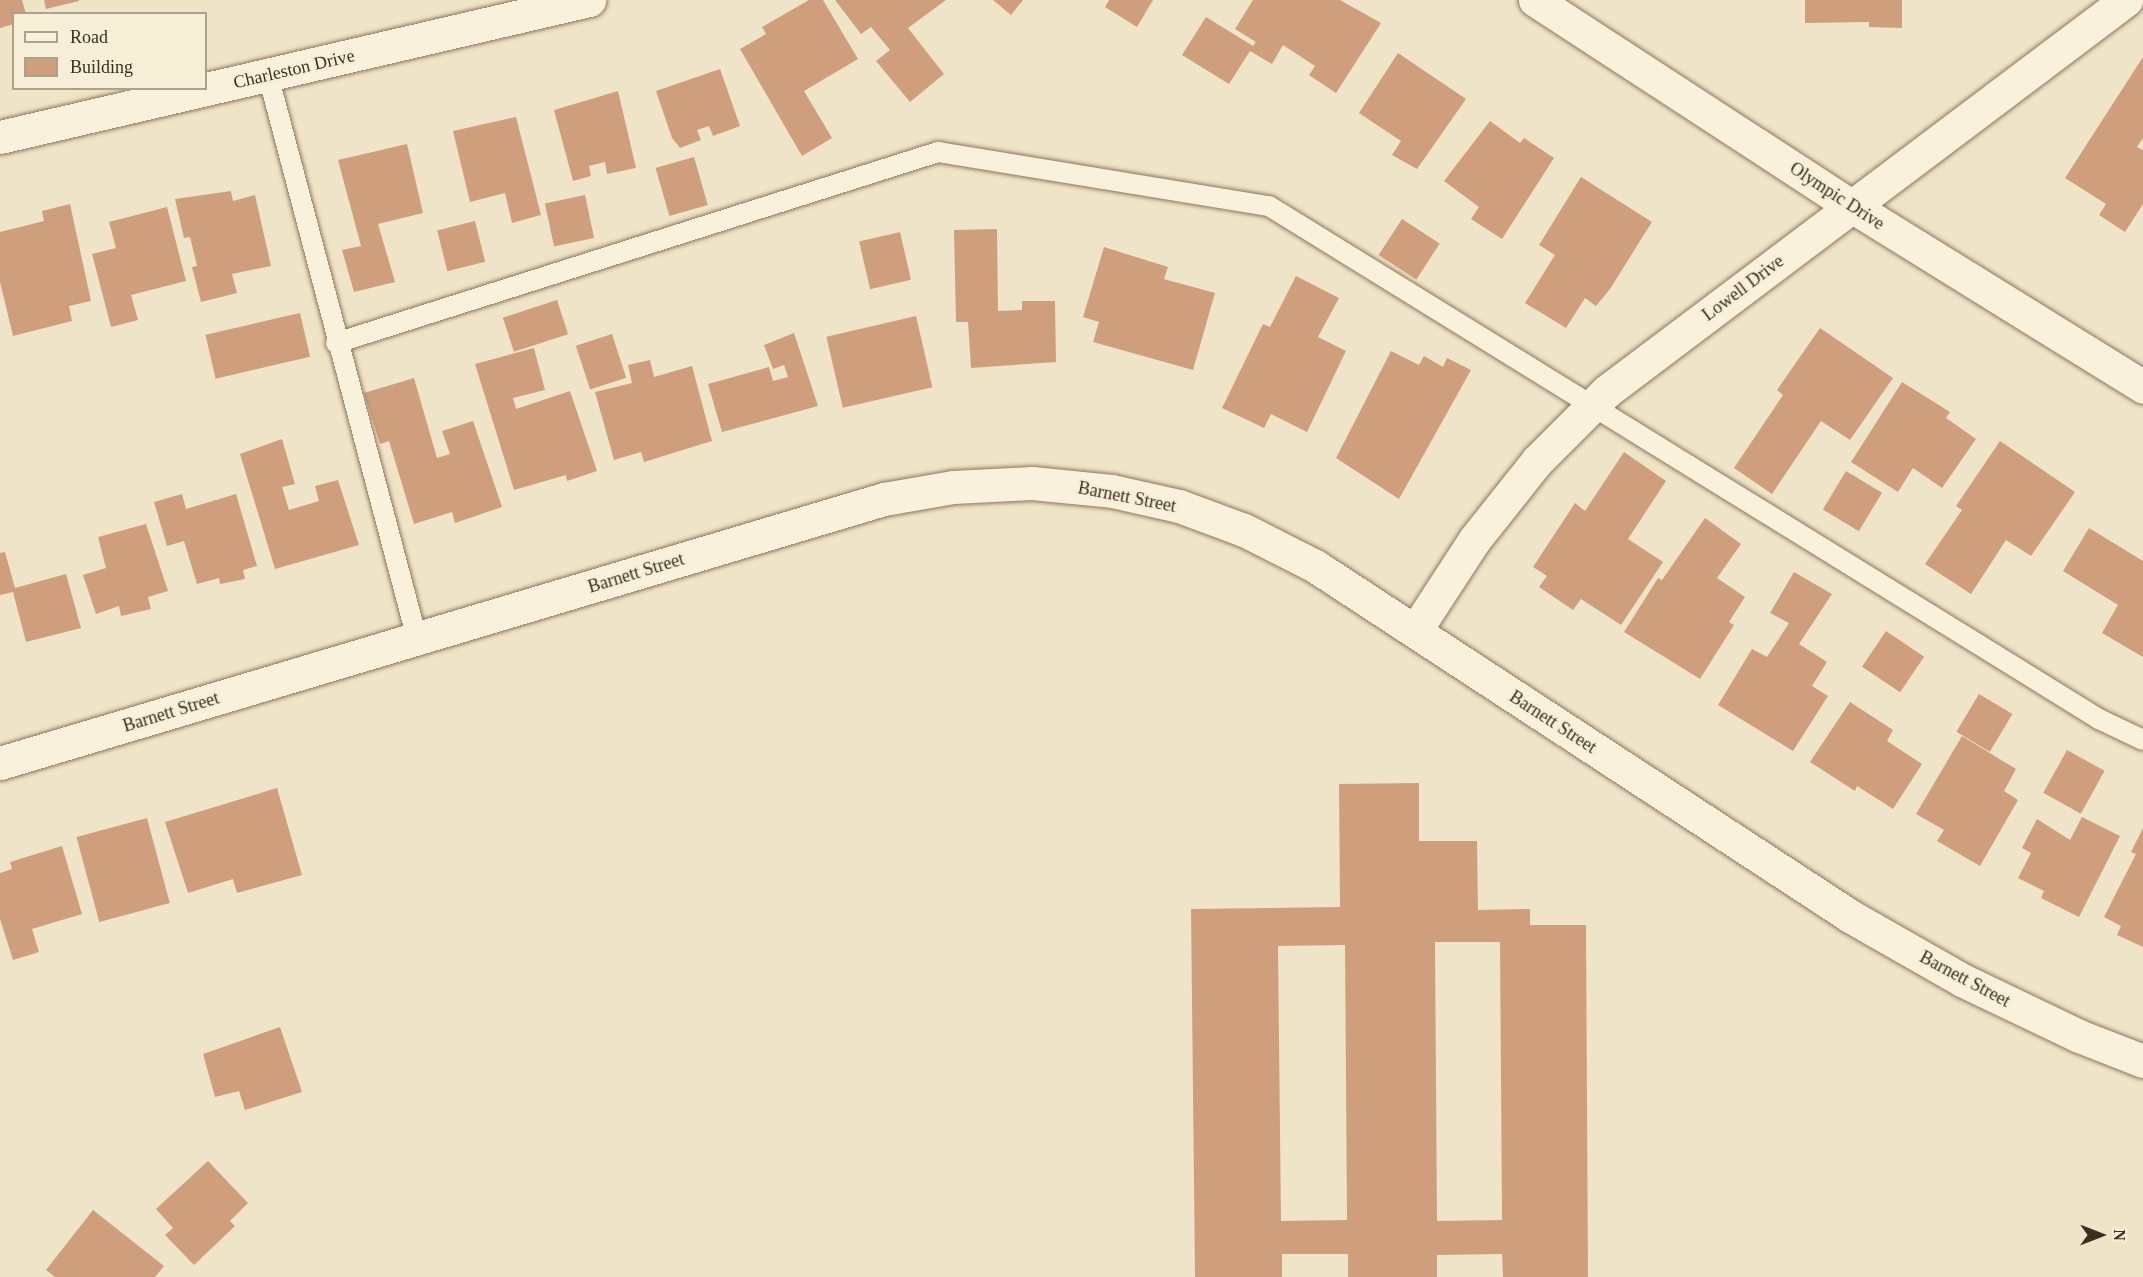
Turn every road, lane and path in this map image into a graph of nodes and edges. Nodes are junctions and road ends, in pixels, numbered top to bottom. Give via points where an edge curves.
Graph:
1 (588, 0) edge
2 (1535, 0) edge
3 (2126, 0) edge
4 (268, 75) junction
5 (207, 89) edge
6 (203, 90) edge
7 (0, 137) edge
8 (1850, 205) junction
9 (336, 343) junction
10 (2143, 387) edge
11 (1592, 407) junction
12 (1415, 631) junction
13 (417, 639) junction
14 (2143, 740) edge
15 (0, 763) edge
16 (2143, 1061) edge

1 - 4 street, Charleston Drive
2 - 8 street, Olympic Drive
3 - 8 street, Lowell Drive
4 - 5 street, Charleston Drive
4 - 9 lane
6 - 7 street, Charleston Drive
8 - 10 street, Olympic Drive
8 - 11 street, Lowell Drive
9 - 11 lane via 938,152 1269,206
9 - 13 lane
11 - 12 street, Lowell Drive via 1537,461
11 - 14 lane via 2089,712
12 - 13 street, Barnett Street via 1315,566 1244,530 1179,506 1112,491 1032,483 952,487 884,500
12 - 16 street, Barnett Street via 1850,916 1962,980 2079,1036
13 - 15 street, Barnett Street

